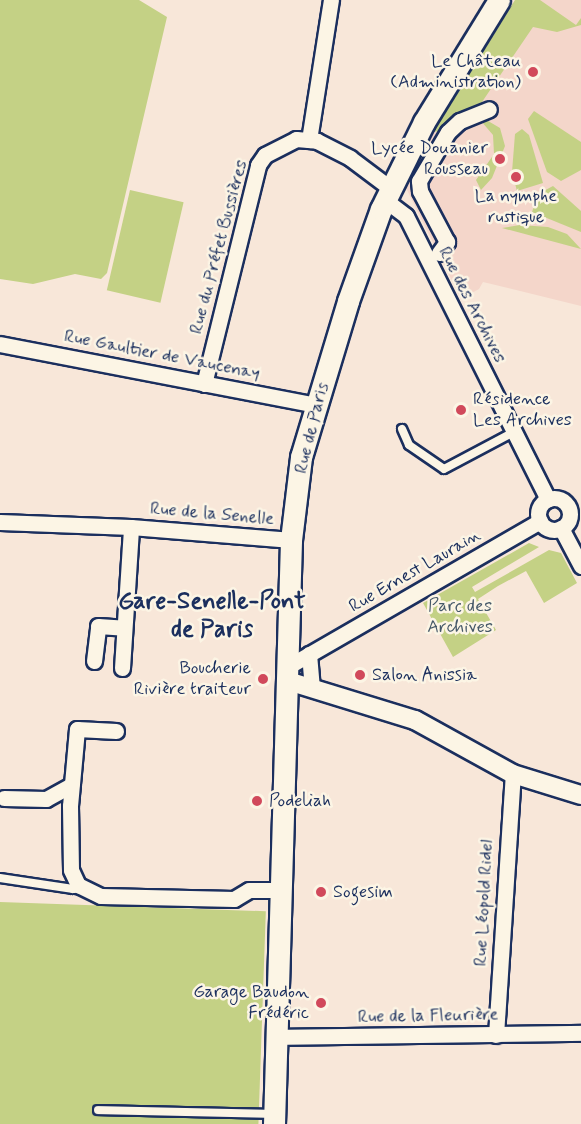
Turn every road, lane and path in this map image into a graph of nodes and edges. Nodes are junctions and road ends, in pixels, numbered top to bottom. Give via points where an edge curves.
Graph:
1 (331, 0) edge
2 (499, 0) edge
3 (489, 109) dead end
4 (309, 140) junction
5 (388, 194) junction
6 (439, 253) dead end
7 (0, 344) edge
8 (204, 384) junction
9 (316, 405) junction
10 (402, 429) dead end
11 (514, 432) junction
12 (581, 497) edge
13 (548, 499) junction
14 (567, 504) junction
15 (540, 521) junction
16 (0, 522) edge
17 (131, 527) junction
18 (561, 528) junction
19 (291, 540) junction
20 (581, 566) edge
21 (124, 628) junction
22 (309, 654) junction
23 (94, 662) dead end
24 (122, 668) dead end
25 (288, 673) junction
26 (312, 688) junction
27 (116, 731) dead end
28 (513, 774) junction
29 (71, 785) junction
30 (581, 795) edge
31 (4, 798) dead end
32 (0, 878) edge
33 (80, 886) junction
34 (280, 890) junction
35 (581, 1033) edge
36 (496, 1035) junction
37 (276, 1037) junction
38 (98, 1110) dead end
39 (275, 1119) edge

1 - 4 street
2 - 5 main road, Rue de Paris via 457,62
3 - 6 street via 460,121 448,132 419,181 447,242
4 - 5 street via 335,149
4 - 8 street, Rue du Préfet Bussières via 284,143 264,155 258,165
5 - 9 main road, Rue de Paris
5 - 11 street, Rue des Archives via 406,216
7 - 8 street, Rue Gaultier de Vaucenay
8 - 9 street, Rue Gaultier de Vaucenay
9 - 19 main road, Rue de Paris via 301,457
10 - 11 lane via 409,445 444,468
11 - 13 street, Rue des Archives
12 - 14 street
13 - 14 street via 558,498
13 - 15 street via 538,511
14 - 18 street via 570,518
15 - 18 street via 547,528
15 - 22 street, Rue Ernest Laurain
16 - 17 street, Rue de la Senelle
17 - 19 street, Rue de la Senelle
17 - 21 street, Rue de la Senelle
18 - 20 street
19 - 25 main road, Rue de Paris
21 - 23 street via 98,626
21 - 24 street, Rue de la Senelle
22 - 25 street, Rue Ernest Laurain
22 - 26 street
25 - 26 street
25 - 34 main road, Rue de Paris
26 - 28 street via 414,720
27 - 29 street via 77,729
28 - 30 street
28 - 36 street, Rue Léopold Ridel
29 - 31 street via 46,799
29 - 33 street via 70,870
32 - 33 lane via 73,889
33 - 34 street via 101,896 223,899 234,899 249,890
34 - 37 main road, Rue de Paris
35 - 36 street, Rue de la Fleurière
36 - 37 street, Rue de la Fleurière
37 - 39 main road, Rue de Paris
38 - 39 lane

